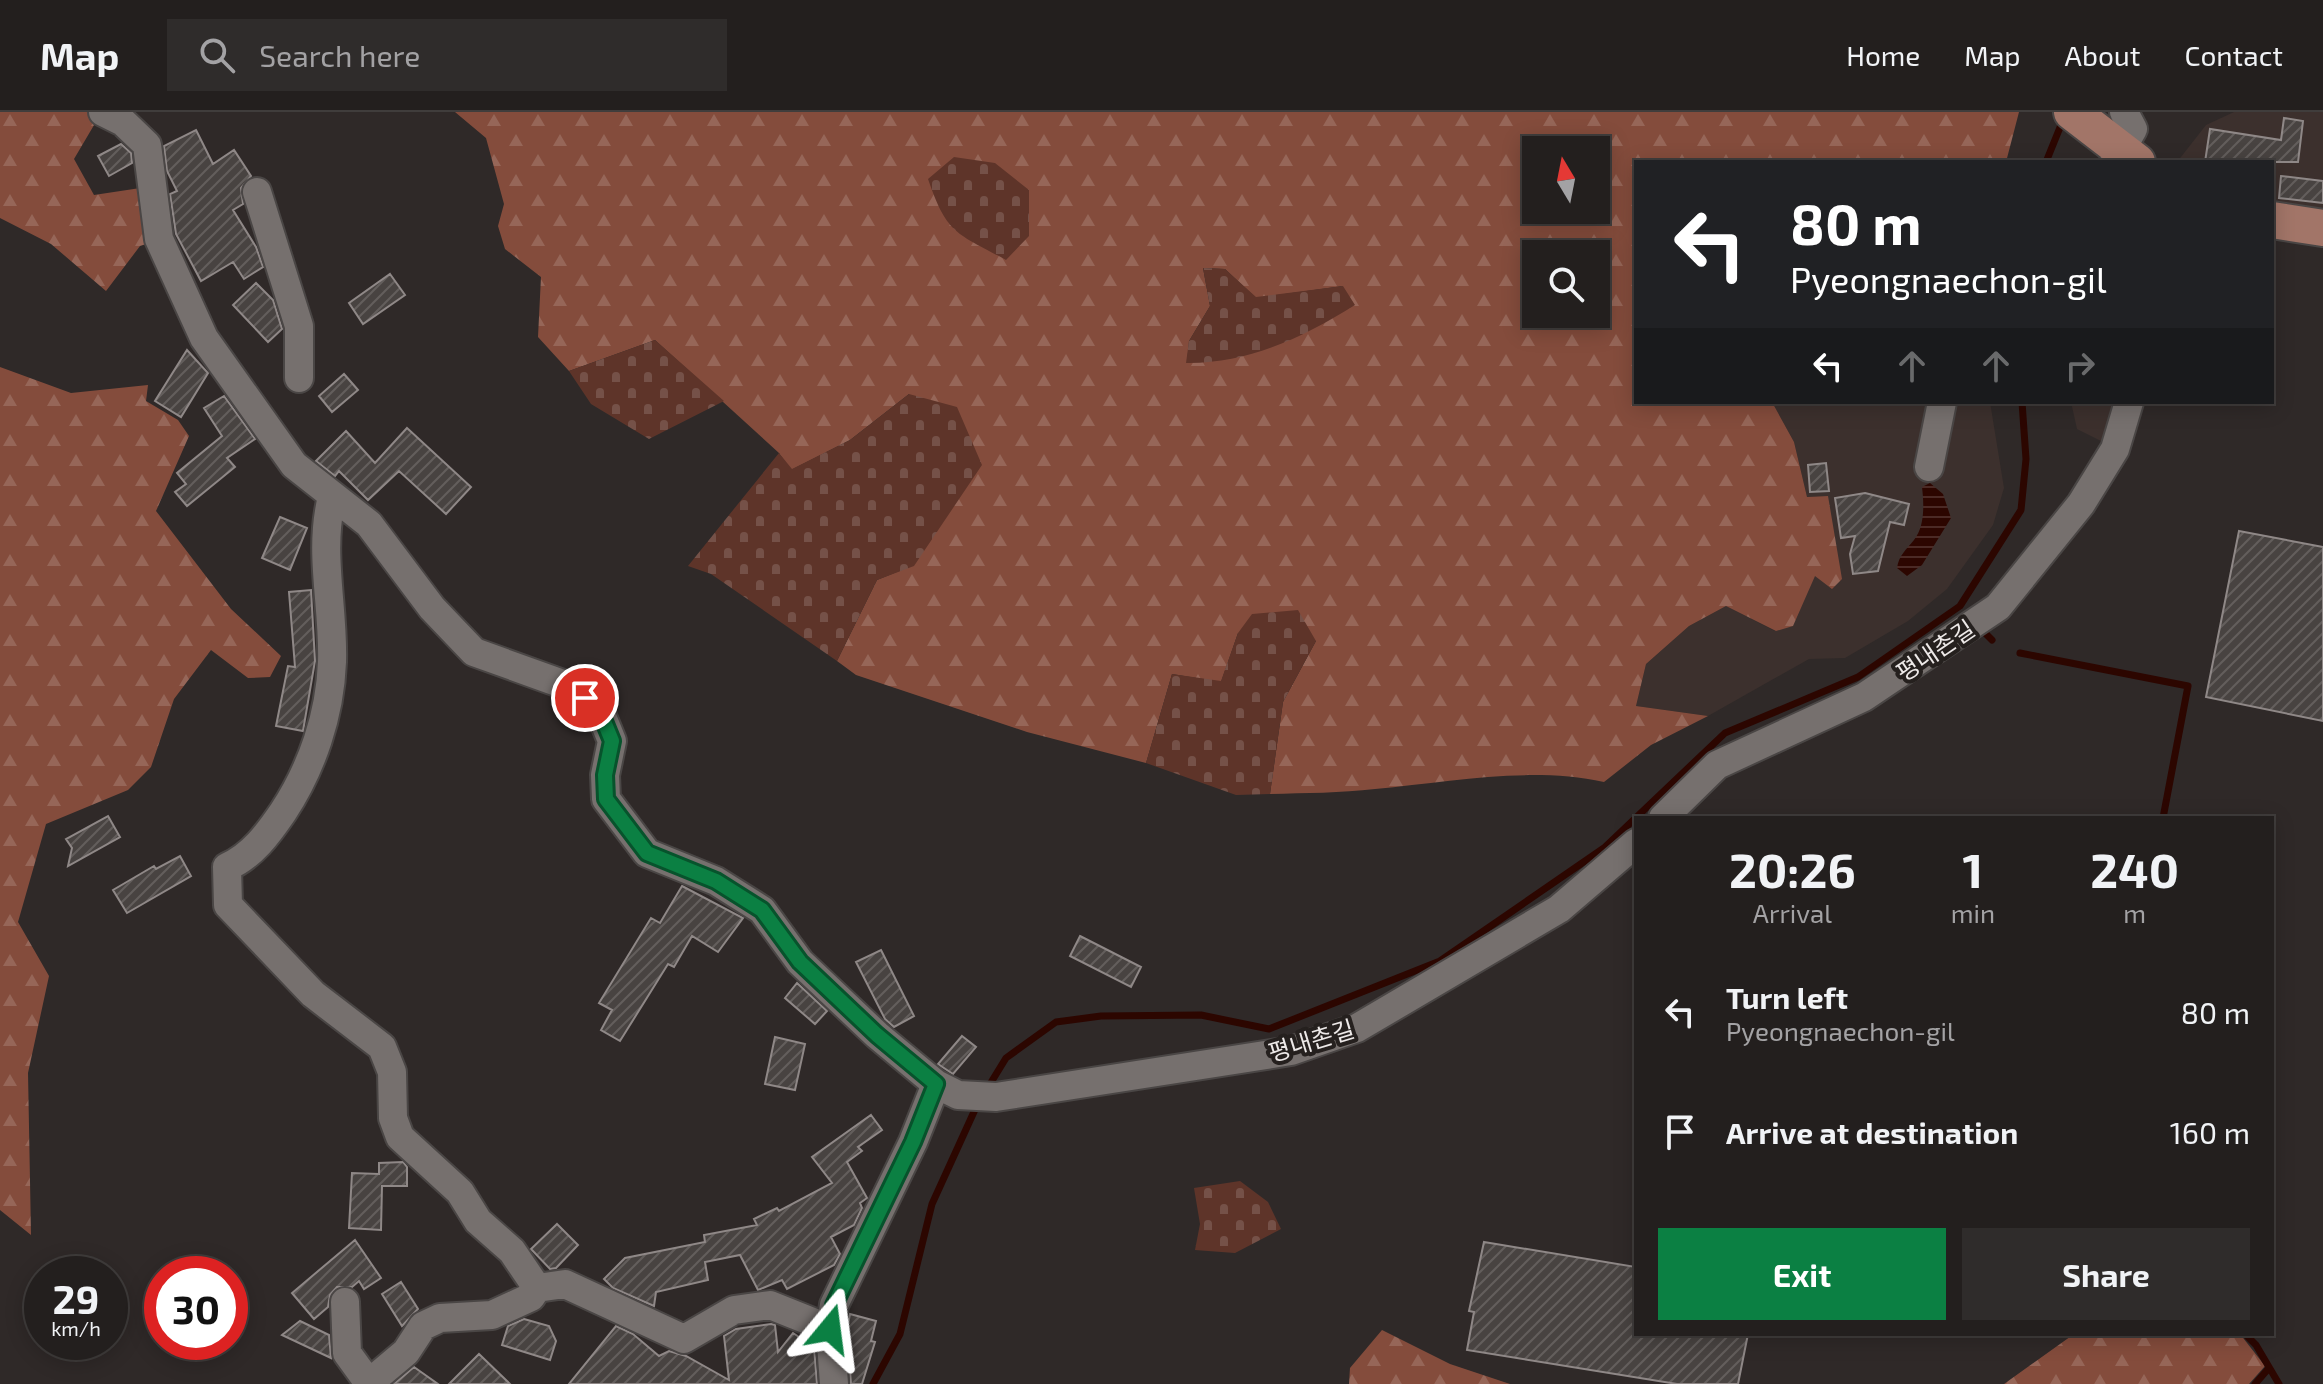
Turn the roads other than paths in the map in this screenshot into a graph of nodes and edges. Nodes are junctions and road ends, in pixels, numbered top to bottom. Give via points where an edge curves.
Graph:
1 (103, 112) edge
2 (257, 192) dead end
3 (2274, 220) edge
4 (2323, 228) edge
5 (299, 378) dead end
6 (1942, 404) edge
7 (2128, 404) edge
8 (1929, 467) dead end
9 (332, 497) junction
10 (1665, 816) edge
11 (1634, 845) edge
12 (947, 1090) junction
13 (537, 1288) junction
14 (345, 1302) dead end
15 (830, 1329) junction
16 (368, 1383) edge
17 (834, 1384) edge

1 - 9 street via 147,145 159,239 204,338 294,465
2 - 5 street via 299,326
3 - 4 main road
6 - 8 street
7 - 10 street, 평내촌길 via 2115,449 2081,504 1998,607 1864,697 1717,765
9 - 12 street via 369,524 432,608 474,652 571,687 599,709 612,741 606,799 647,853 716,881 762,910 800,962 877,1035
9 - 13 street via 326,519 332,660 315,752 270,831 242,860 227,867 228,905 313,994 382,1047 392,1072 393,1118 400,1137 460,1192 478,1221 512,1251
11 - 12 street, 평내촌길 via 1559,909 1357,1028 1291,1051 996,1097
12 - 15 street via 913,1142 834,1305
13 - 15 street via 565,1284 684,1339 734,1310 770,1305
13 - 16 street via 531,1297 492,1315 440,1318 423,1326 406,1352
14 - 16 street via 347,1353
15 - 17 street

